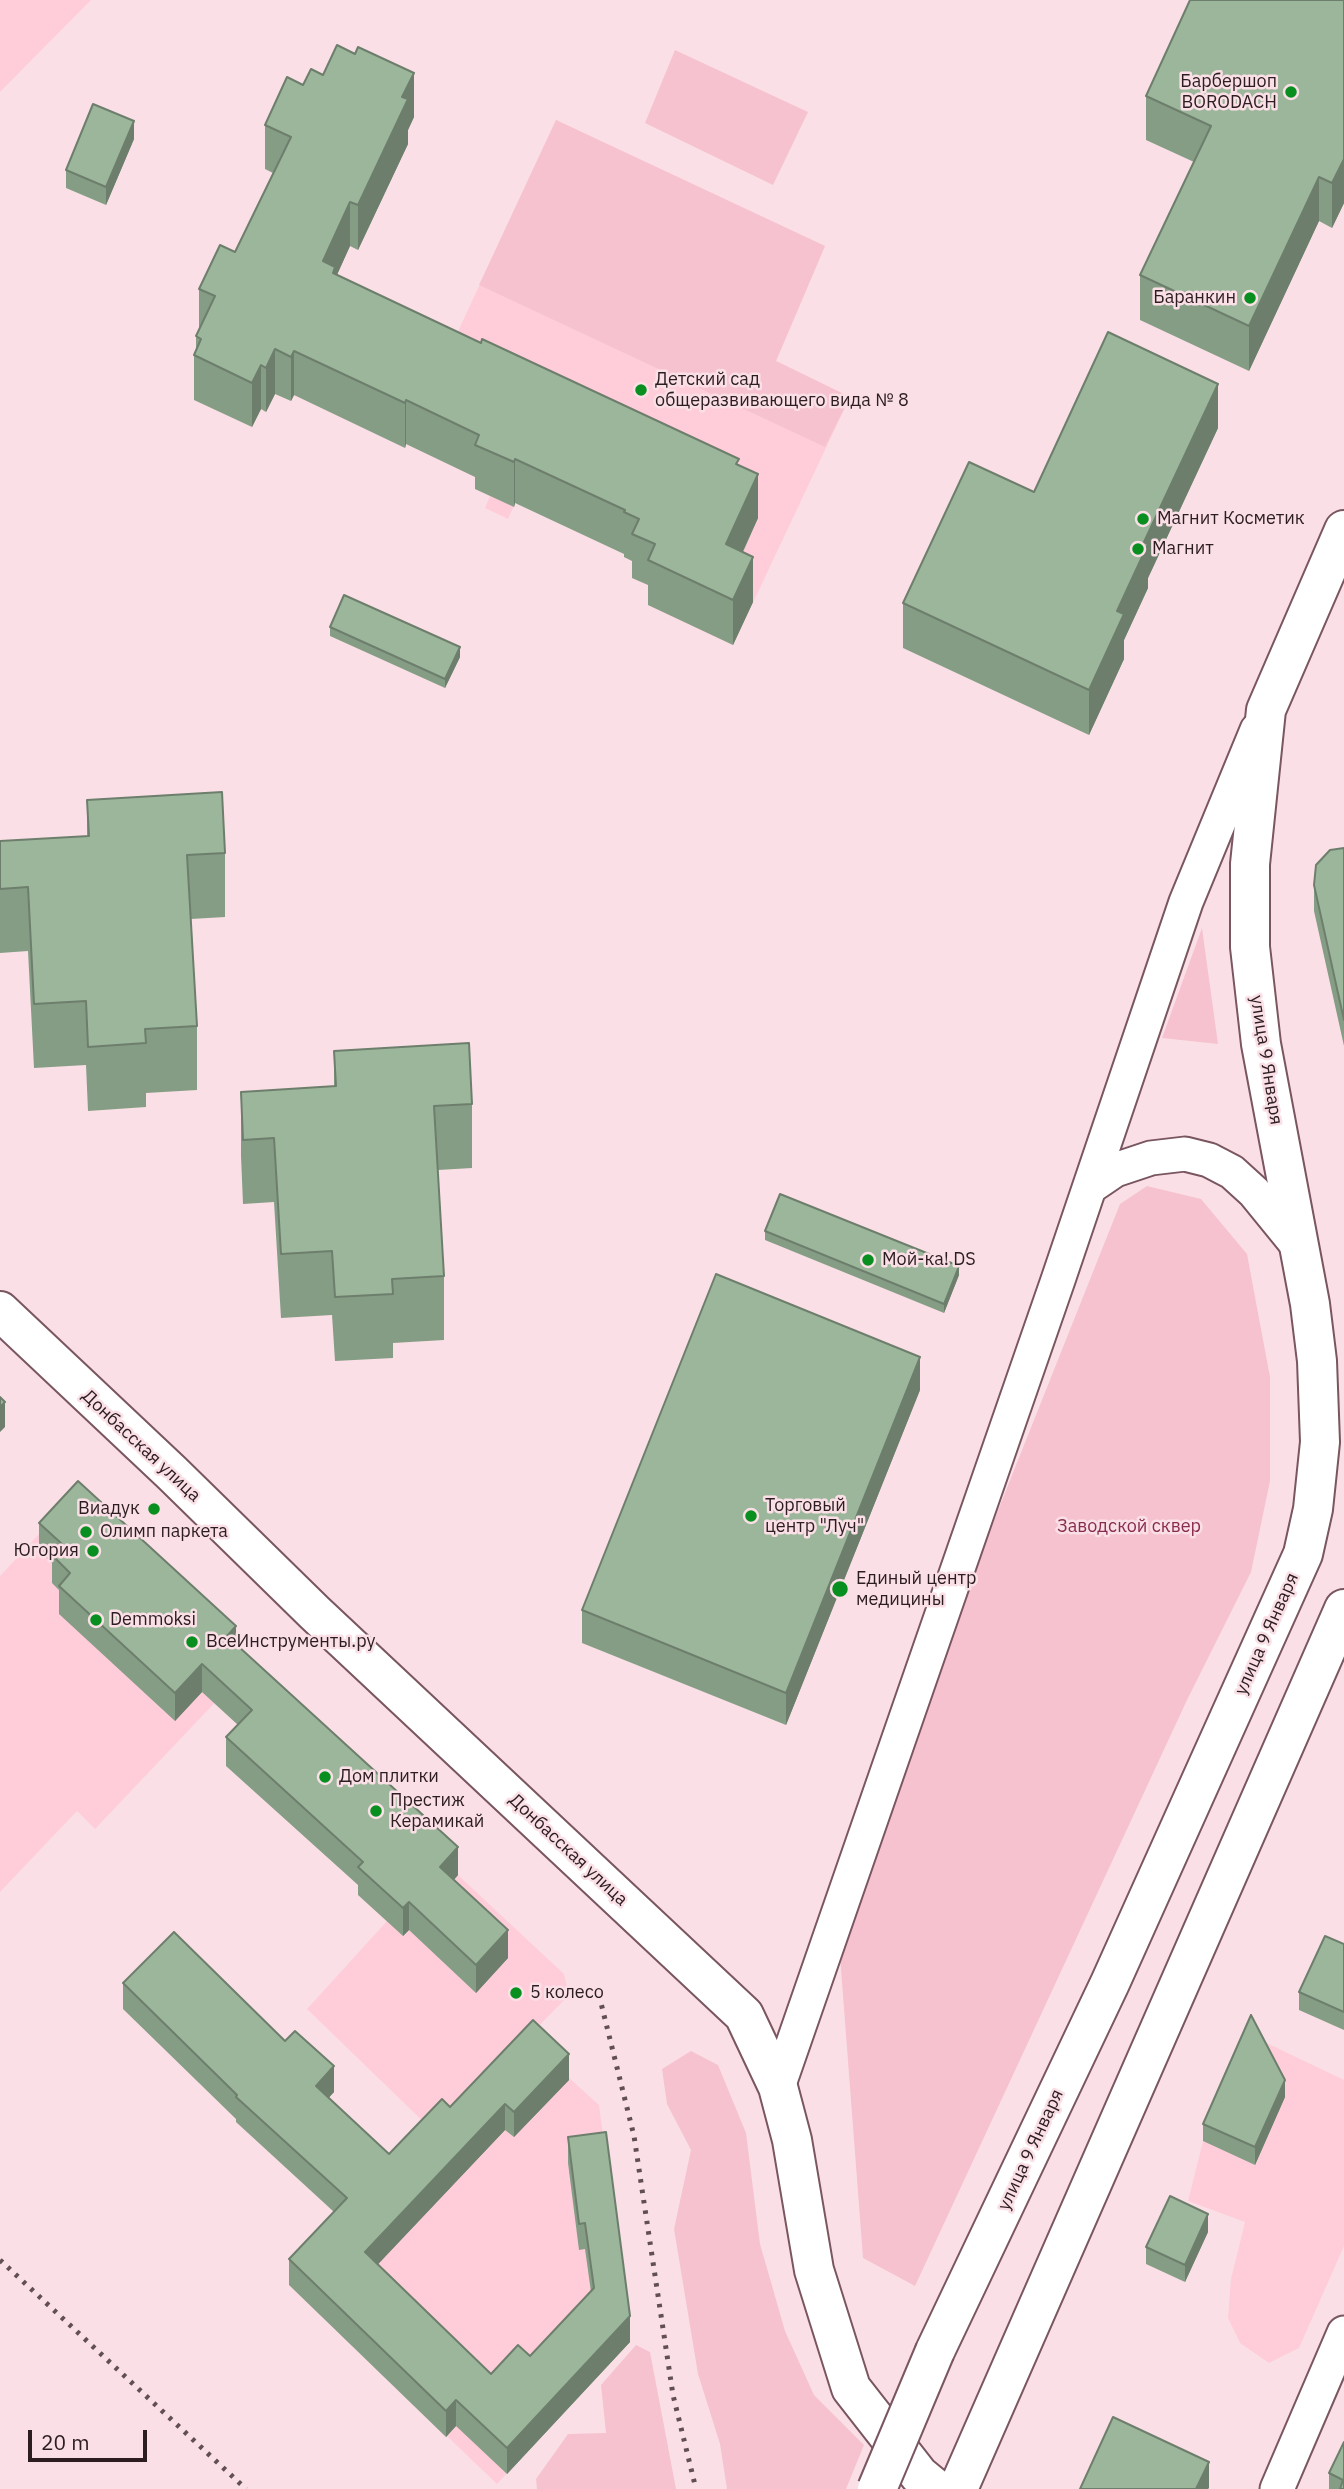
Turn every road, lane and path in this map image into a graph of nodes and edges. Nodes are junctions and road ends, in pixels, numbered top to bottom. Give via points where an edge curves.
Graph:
1 (1342, 547) edge
2 (1266, 710) junction
3 (1090, 1186) junction
4 (1298, 1246) junction
5 (0, 1311) edge
6 (1317, 1361) junction
7 (1344, 1406) edge
8 (1344, 1609) edge
9 (778, 2087) junction
10 (1344, 2333) edge
11 (927, 2482) edge
12 (877, 2489) edge
13 (958, 2489) edge
14 (1277, 2489) edge

1 - 2 main road, улица 9 Января
2 - 3 street, улица 9 Января via 1186,902
2 - 4 main road, улица 9 Января via 1250,864 1250,947 1261,1044
3 - 4 street via 1115,1170 1151,1158 1185,1154 1209,1160 1232,1172 1254,1192
3 - 9 street, улица 9 Января
4 - 6 main road, улица 9 Января
5 - 9 main road, Донбасская улица via 744,2015
6 - 7 main road
6 - 12 main road, улица 9 Января, bridge via 1320,1442 1303,1554 1110,1983 935,2351
8 - 13 main road
9 - 11 main road, Донбасская улица via 792,2140 814,2270 851,2388
10 - 14 street

